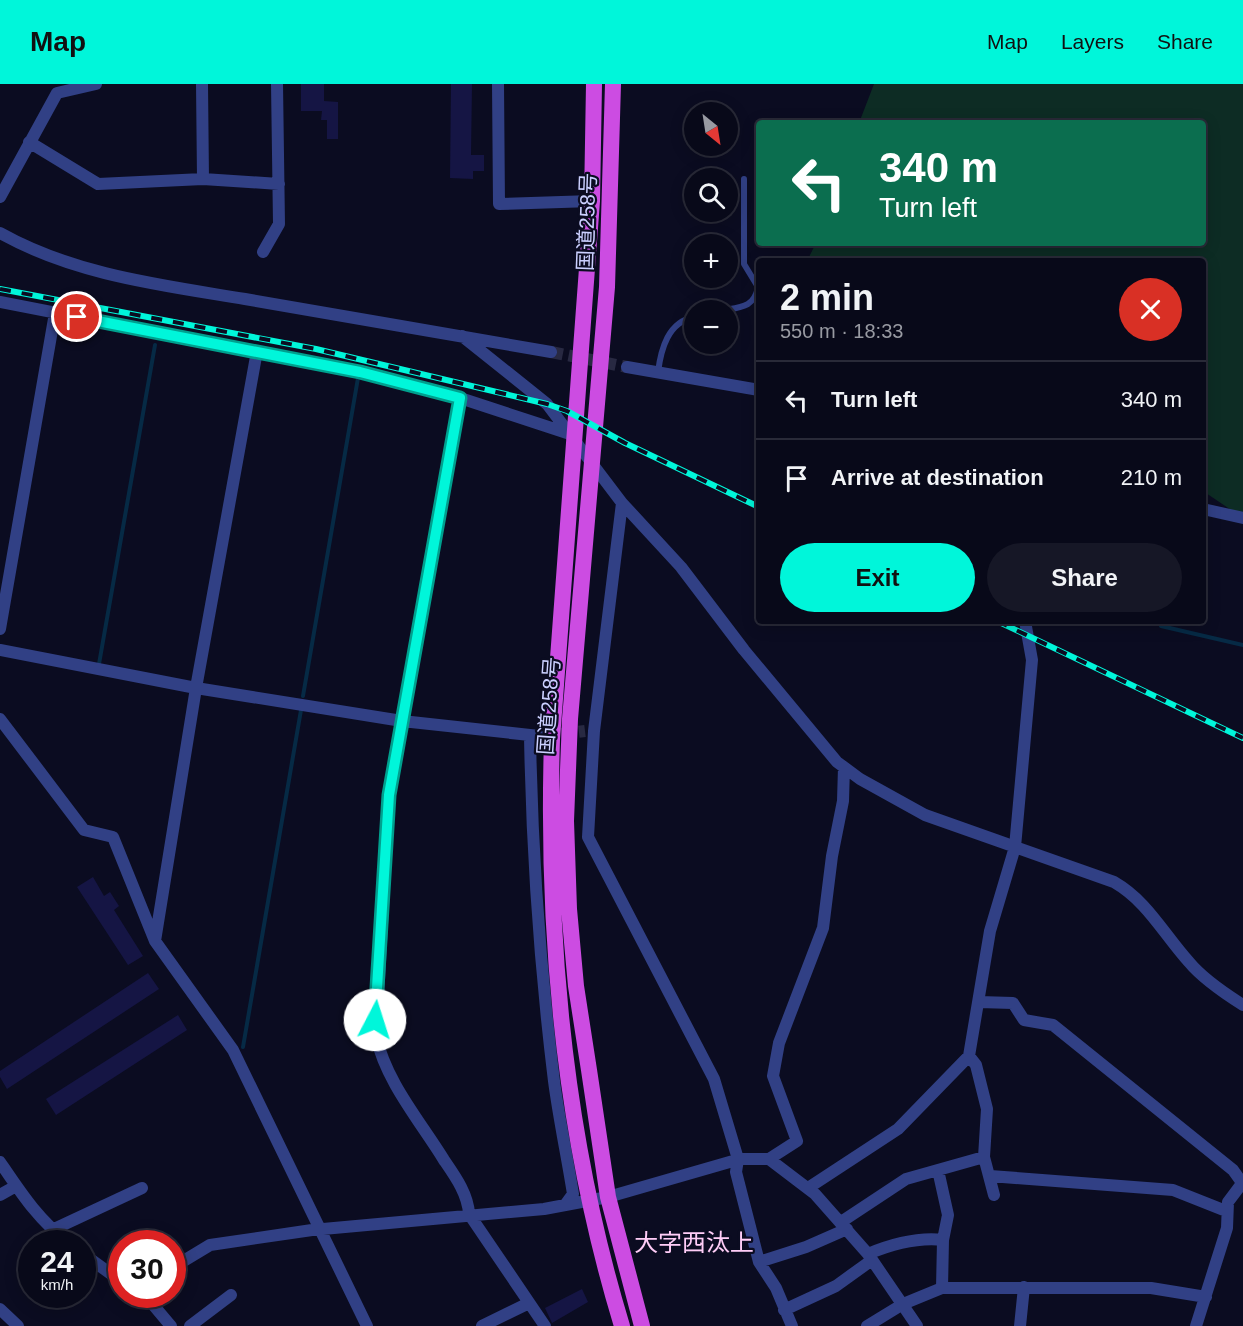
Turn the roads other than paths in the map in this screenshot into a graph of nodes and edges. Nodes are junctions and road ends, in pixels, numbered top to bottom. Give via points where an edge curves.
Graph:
1 (96, 84) edge
2 (202, 84) edge
3 (277, 84) edge
4 (498, 84) edge
5 (594, 84) edge
6 (613, 84) edge
7 (29, 142) junction
8 (203, 178) junction
9 (744, 179) dead end
10 (279, 183) junction
11 (0, 197) edge
12 (592, 201) junction
13 (0, 233) edge
14 (263, 252) dead end
15 (756, 284) edge
16 (756, 298) edge
17 (0, 302) edge
18 (738, 307) edge
19 (55, 313) junction
20 (684, 321) edge
21 (462, 336) junction
22 (257, 351) junction
23 (551, 352) tunnel mouth
24 (627, 367) tunnel mouth
25 (658, 373) junction
26 (756, 389) edge
27 (460, 398) junction
28 (570, 434) junction
29 (622, 503) junction
30 (1206, 510) edge
31 (1243, 518) edge
32 (1026, 624) edge
33 (0, 629) edge
34 (0, 650) edge
35 (196, 688) junction
36 (402, 721) junction
37 (2, 726) edge
38 (844, 767) junction
39 (1015, 847) junction
40 (155, 941) junction
41 (979, 1002) junction
42 (1243, 1005) edge
43 (969, 1056) junction
44 (984, 1157) junction
45 (738, 1159) junction
46 (769, 1159) junction
47 (0, 1162) edge
48 (938, 1170) junction
49 (990, 1176) junction
50 (1243, 1183) edge
51 (16, 1186) junction
52 (142, 1188) dead end
53 (808, 1188) junction
54 (0, 1195) edge
55 (994, 1195) dead end
56 (608, 1197) junction
57 (588, 1200) junction
58 (565, 1205) junction
59 (1226, 1211) junction
60 (469, 1214) junction
61 (844, 1226) junction
62 (52, 1230) joint
63 (320, 1230) junction
64 (943, 1240) junction
65 (870, 1257) junction
66 (186, 1260) edge
67 (759, 1262) junction
68 (1024, 1287) junction
69 (942, 1288) junction
70 (231, 1295) dead end
71 (1206, 1297) junction
72 (529, 1303) junction
73 (903, 1304) junction
74 (156, 1308) edge
75 (0, 1309) edge
76 (784, 1310) junction
77 (18, 1326) edge
78 (171, 1326) edge
79 (190, 1326) edge
80 (367, 1326) edge
81 (482, 1326) edge
82 (545, 1326) edge
83 (622, 1326) edge
84 (642, 1326) edge
85 (792, 1326) edge
86 (867, 1326) edge
87 (917, 1326) edge
88 (1020, 1326) edge
89 (1196, 1326) edge

1 - 7 street via 57,93
2 - 8 street
3 - 10 street
4 - 12 street via 499,204
5 - 12 highway, 国道258号
6 - 56 highway, 国道258号 via 607,287 570,719 566,820 576,986
7 - 8 street via 98,184
7 - 11 street
8 - 10 street
9 - 15 lane via 744,264
10 - 14 street via 279,224
12 - 57 highway, 国道258号 via 552,739 551,914 565,1053
13 - 21 street via 74,266 154,284
16 - 18 lane via 750,305
17 - 19 street
19 - 22 street
19 - 33 street
20 - 25 lane via 665,338
21 - 23 street
21 - 28 street via 547,404
22 - 27 street
22 - 35 street
24 - 25 street
25 - 26 street
27 - 28 street
27 - 36 street
28 - 29 street
29 - 38 street via 681,567 744,650
29 - 45 street via 590,731 588,837 714,1078
30 - 31 street
32 - 39 street via 1032,660
34 - 35 street
35 - 36 street
35 - 40 street
36 - 58 street via 535,736 532,824 539,930 554,1082 573,1194
36 - 60 street via 389,795 376,1036 386,1068 456,1179
37 - 40 street via 84,830 112,837
38 - 39 street via 926,814
38 - 46 street via 843,801 823,928 779,1043 773,1076 797,1141
39 - 41 street via 990,931
39 - 42 street via 1114,882 1132,893 1189,963
40 - 63 street via 233,1050
41 - 43 street
41 - 50 street via 1013,1003 1024,1020 1053,1024 1233,1170
43 - 44 street via 987,1109
43 - 53 street via 898,1129
44 - 48 street
44 - 49 street
45 - 46 street
45 - 56 street
45 - 67 street via 736,1172
46 - 53 street
47 - 51 street
48 - 61 street via 906,1179
48 - 64 street via 948,1215
49 - 55 street
49 - 59 street via 1173,1190
50 - 59 street via 1232,1194
51 - 54 street
51 - 62 street
52 - 62 street
53 - 61 street
56 - 57 street
56 - 84 highway, 国道258号
57 - 58 street
57 - 83 highway, 国道258号
58 - 60 street
59 - 71 street via 1227,1228
60 - 63 street
60 - 72 street
61 - 65 street
61 - 67 street via 806,1247
63 - 66 street via 210,1245
63 - 80 street
64 - 65 street via 928,1238 890,1245
64 - 69 street
65 - 73 street
65 - 76 street via 836,1286
67 - 76 street via 776,1288
68 - 69 street
68 - 71 street via 1151,1288
68 - 88 street
69 - 73 street
70 - 79 street
71 - 89 street
72 - 81 street
72 - 82 street
73 - 86 street
73 - 87 street
74 - 78 street
75 - 77 street
76 - 85 street

